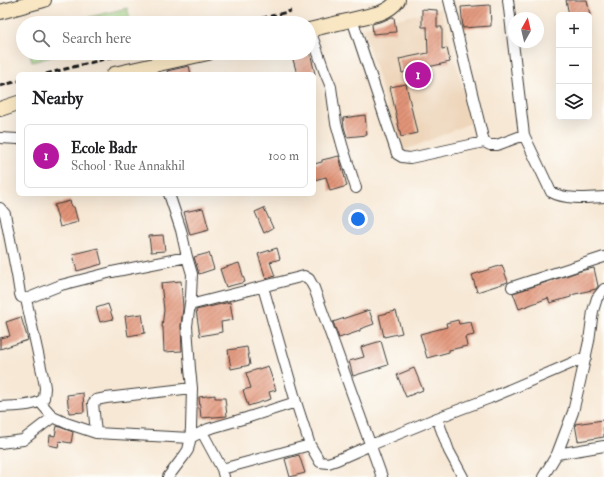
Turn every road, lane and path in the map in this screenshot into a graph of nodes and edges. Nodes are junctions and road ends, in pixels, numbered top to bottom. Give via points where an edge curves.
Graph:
1 (44, 0) edge
2 (398, 0) edge
3 (449, 0) edge
4 (508, 0) edge
5 (0, 12) edge
6 (352, 19) junction
7 (316, 28) edge
8 (316, 47) edge
9 (177, 60) edge
10 (123, 72) edge
11 (16, 104) edge
12 (0, 109) edge
13 (524, 135) junction
14 (0, 138) edge
15 (16, 138) edge
16 (484, 142) junction
17 (356, 188) dead end
18 (170, 196) edge
19 (604, 197) edge
20 (0, 208) edge
21 (604, 257) edge
22 (187, 258) junction
23 (263, 287) junction
24 (512, 287) dead end
25 (604, 289) edge
26 (26, 299) junction
27 (190, 305) junction
28 (586, 357) junction
29 (192, 388) junction
30 (40, 402) junction
31 (296, 402) junction
32 (0, 407) edge
33 (53, 417) junction
34 (437, 418) junction
35 (202, 432) junction
36 (96, 433) junction
37 (190, 438) junction
38 (0, 443) edge
39 (310, 445) junction
40 (371, 445) junction
41 (604, 446) edge
42 (558, 454) junction
43 (223, 473) edge
44 (168, 477) edge
45 (382, 477) edge
46 (463, 477) edge
47 (543, 477) edge

1 - 5 street
2 - 6 street via 388,10
3 - 16 street
4 - 13 street
6 - 7 street
6 - 16 street via 397,154 410,158
8 - 17 street via 331,87 336,123
9 - 10 street
11 - 12 street
13 - 16 street via 497,145
13 - 19 street via 551,192 584,199
14 - 15 street
18 - 22 street
20 - 26 street via 5,214 20,294
21 - 24 street
22 - 26 street via 112,272 61,285
22 - 27 street via 192,274
23 - 27 street
23 - 31 street
23 - 40 street via 304,276 309,279
25 - 28 street via 597,298 593,311
26 - 30 street via 45,388 44,398
27 - 29 street via 187,326
28 - 34 street
28 - 42 street via 573,412
29 - 36 street via 96,400 93,403
29 - 37 street
30 - 32 street
30 - 33 street
31 - 35 street
31 - 39 street
33 - 36 street
33 - 38 street via 23,440
34 - 40 street
34 - 46 street via 448,451
35 - 37 street
35 - 43 street
36 - 37 street
37 - 44 street via 188,450
39 - 40 street via 320,462 328,463
39 - 43 street
40 - 45 street
41 - 42 street
42 - 47 street

